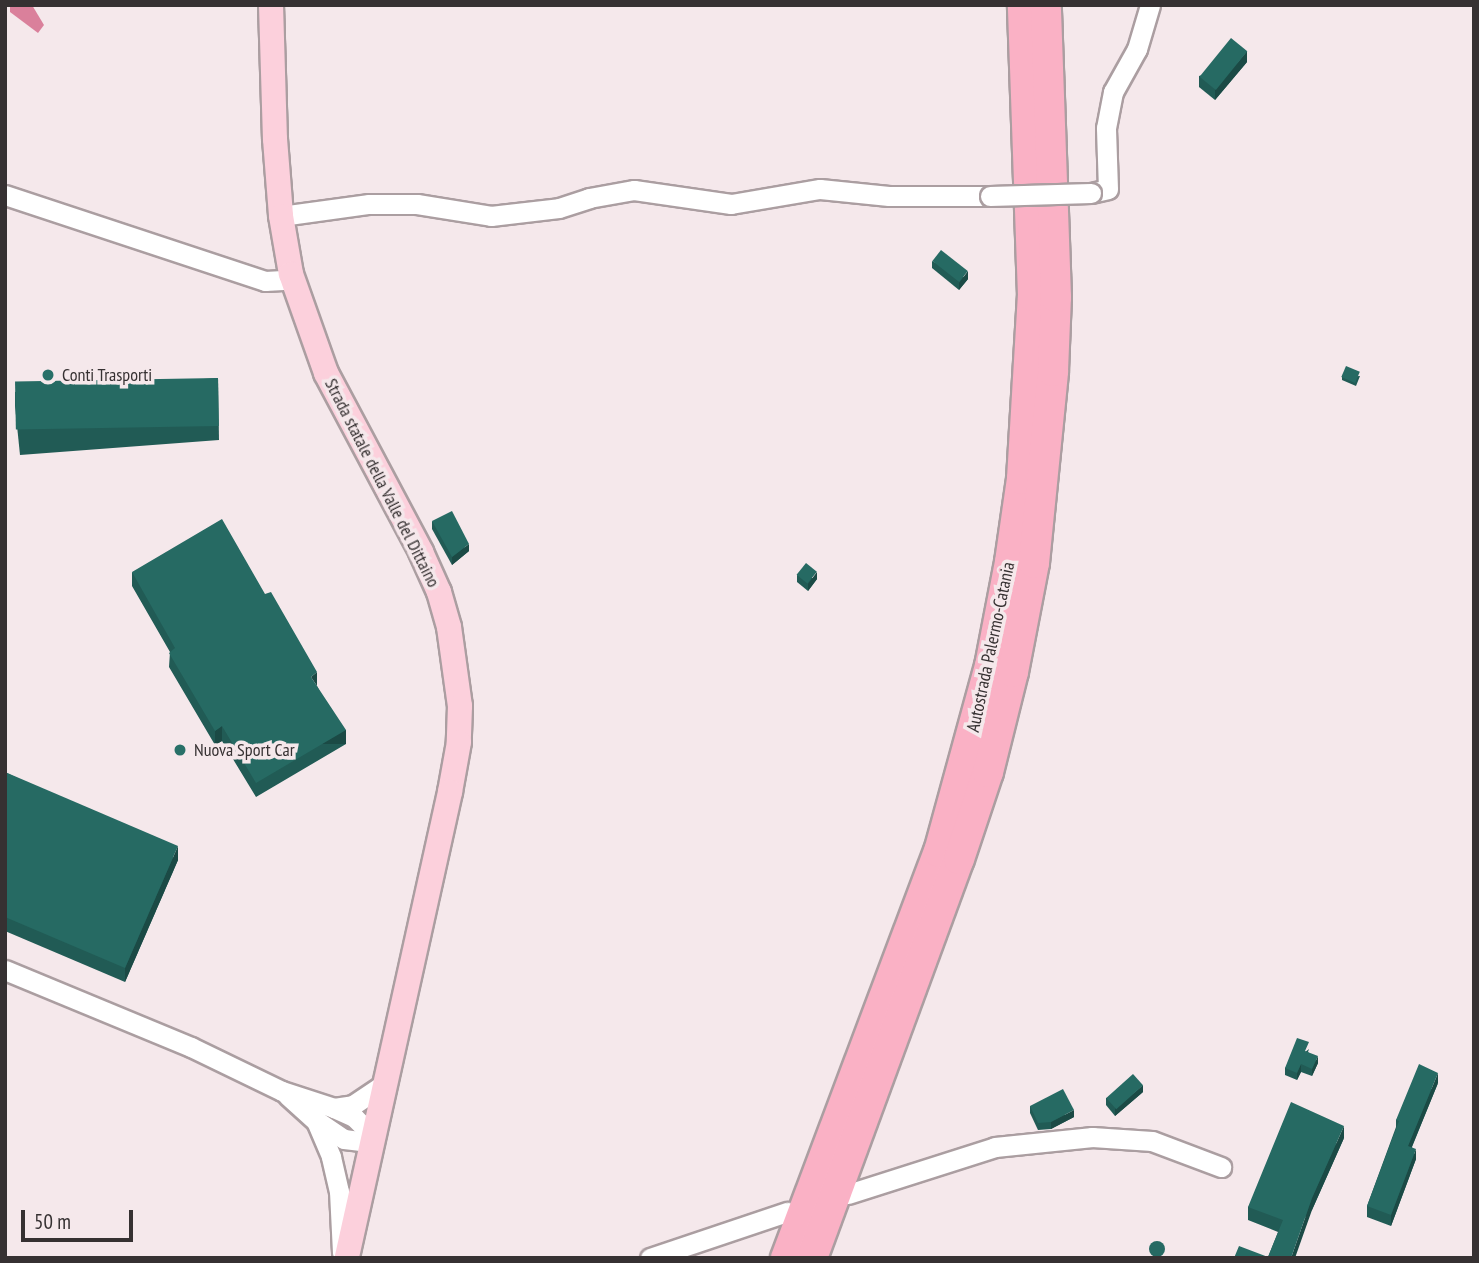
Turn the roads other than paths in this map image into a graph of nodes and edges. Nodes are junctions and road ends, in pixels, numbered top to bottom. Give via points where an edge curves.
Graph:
1 (271, 5) edge
2 (1023, 5) edge
3 (1046, 5) edge
4 (1150, 5) edge
5 (5, 195) edge
6 (281, 216) junction
7 (292, 274) junction
8 (5, 970) edge
9 (386, 1083) junction
10 (282, 1091) junction
11 (334, 1108) junction
12 (316, 1121) junction
13 (374, 1137) junction
14 (1221, 1167) dead end
15 (848, 1194) dead end
16 (787, 1212) dead end
17 (345, 1258) edge
18 (650, 1258) edge
19 (786, 1258) edge
20 (814, 1258) edge

1 - 6 main road, Strada statale della Valle del Dittaino
2 - 19 highway, Autostrada Palermo-Catania via 1032,296 1022,479 1010,562 990,666 939,852
3 - 20 highway, Autostrada Palermo-Catania via 1056,297 1044,482 1031,576 988,772
4 - 6 street, bridge via 1137,49 1113,92 1106,128 1108,188 1091,193 889,196 820,189 731,204 634,190 559,208 491,215 417,204 369,204
5 - 7 street via 265,281 284,280
6 - 7 main road, Strada statale della Valle del Dittaino
7 - 9 main road, Strada statale della Valle del Dittaino via 326,373 439,592 457,670 457,755
8 - 10 street via 191,1047
9 - 11 street via 353,1105
9 - 13 main road, Strada statale della Valle del Dittaino
10 - 11 street
10 - 12 street
11 - 13 street via 354,1117
12 - 13 street via 344,1139
12 - 17 street via 339,1191
13 - 17 main road, Strada statale della Valle del Dittaino
14 - 15 street via 1152,1141 1092,1137 995,1147
16 - 18 street

